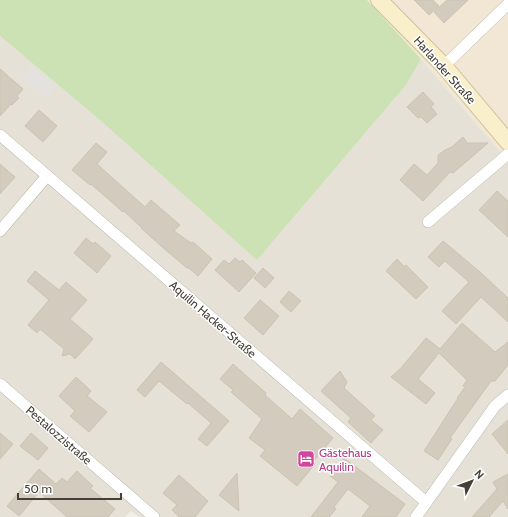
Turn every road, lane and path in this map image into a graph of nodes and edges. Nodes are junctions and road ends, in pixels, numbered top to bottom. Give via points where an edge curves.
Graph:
1 (379, 0) edge
2 (508, 4) edge
3 (444, 66) junction
4 (0, 136) edge
5 (508, 142) edge
6 (508, 154) edge
7 (47, 176) junction
8 (428, 222) dead end
9 (0, 231) edge
10 (0, 384) edge
11 (508, 395) edge
12 (426, 502) junction
13 (154, 517) edge
14 (416, 517) edge

1 - 3 main road, Harlander Straße
2 - 3 street
3 - 5 main road, Harlander Straße
4 - 7 street, Aquilin Hacker-Straße
6 - 8 street
7 - 9 street
7 - 12 street, Aquilin Hacker-Straße
10 - 13 street, Pestalozzistraße
11 - 12 street via 495,406
12 - 14 street

